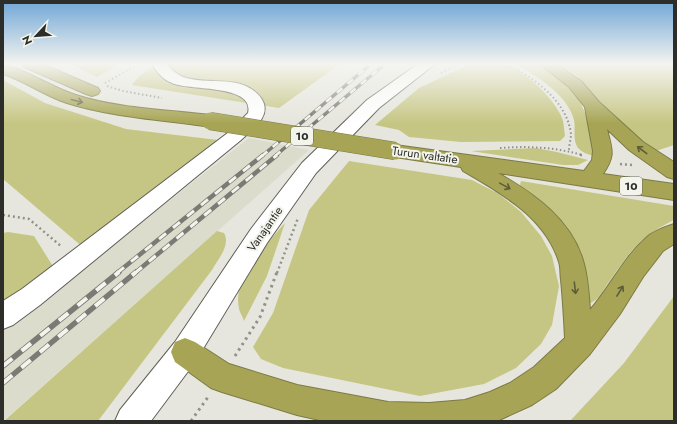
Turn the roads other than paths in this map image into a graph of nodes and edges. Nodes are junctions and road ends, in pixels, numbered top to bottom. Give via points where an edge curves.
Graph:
1 (36, 84) edge
2 (72, 84) edge
3 (204, 84) edge
4 (407, 84) edge
5 (575, 84) edge
6 (593, 106) junction
7 (177, 116) junction
8 (458, 160) junction
9 (674, 172) edge
10 (589, 180) junction
11 (674, 192) edge
12 (674, 233) edge
13 (3, 316) edge
14 (580, 344) junction
15 (185, 352) junction
16 (131, 421) edge

1 -> 7 highway, Turun valtatie / 10 via 74,100 117,109
2 - 7 highway, Turun valtatie / 10
3 - 13 street via 231,87 246,93 255,102 256,114 234,136 31,297
4 - 15 street, Vanajantie via 373,104 309,168 259,236
5 - 6 highway
9 -> 6 highway via 636,146
6 - 10 highway via 603,151 602,161
7 - 8 highway, Turun valtatie / 10, bridge
8 - 10 highway, Turun valtatie / 10
8 -> 14 highway via 531,203 561,238 572,263
10 - 11 highway, Turun valtatie / 10
14 -> 12 highway via 611,305 634,269 656,244
14 - 15 highway via 545,378 521,394 465,416 429,419 388,418 297,400 222,377
15 - 16 street, Vanajantie

